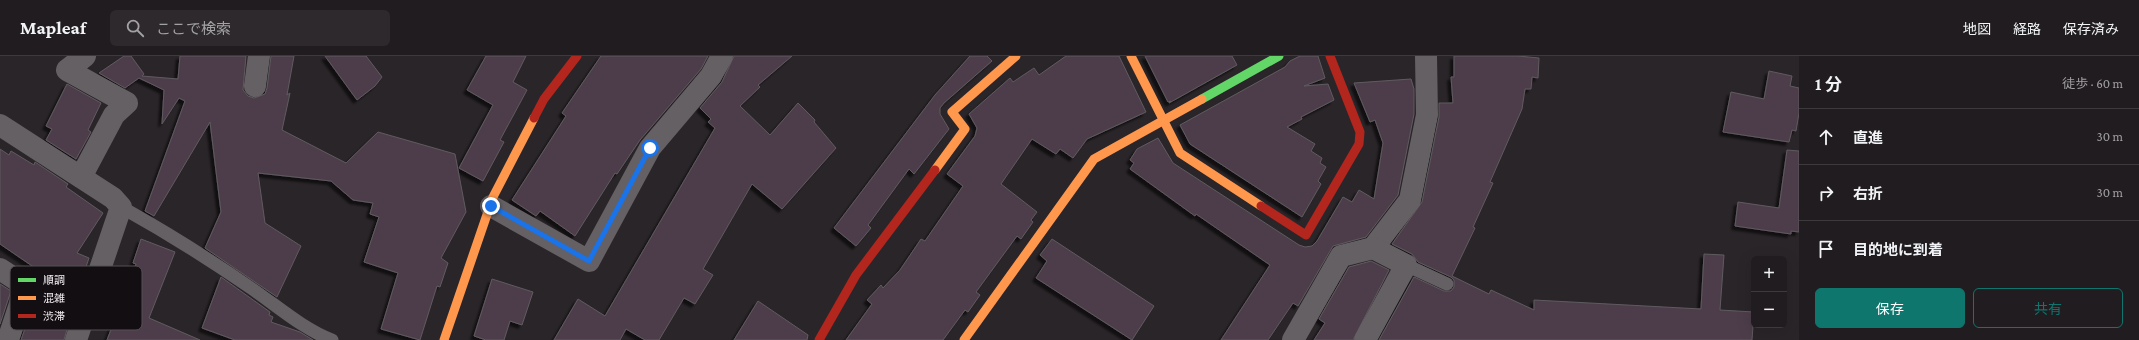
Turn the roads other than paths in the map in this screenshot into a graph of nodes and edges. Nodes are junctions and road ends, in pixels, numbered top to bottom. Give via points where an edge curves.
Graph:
1 (85, 56) edge
2 (259, 56) edge
3 (577, 56) edge
4 (722, 56) edge
5 (1016, 56) edge
6 (1131, 56) edge
7 (1279, 56) edge
8 (1330, 56) edge
9 (1426, 56) edge
10 (255, 86) dead end
11 (1163, 119) junction
12 (0, 125) edge
13 (81, 177) junction
14 (491, 206) junction
15 (122, 208) junction
16 (1374, 248) junction
17 (1406, 265) junction
18 (102, 266) edge
19 (0, 269) edge
20 (10, 276) edge
21 (1447, 284) dead end
22 (11, 330) edge
23 (79, 330) edge
24 (8, 340) edge
25 (76, 340) edge
26 (332, 340) edge
27 (444, 340) edge
28 (819, 340) edge
29 (964, 340) edge
30 (1293, 340) edge
31 (1365, 340) edge

1 - 13 street via 67,70 127,103 114,115
2 - 10 street
3 - 14 street via 544,99 493,197
4 - 14 street via 711,76 650,148 589,261
5 - 28 street via 952,112 965,129 856,275
6 - 11 street
7 - 11 street
8 - 11 street via 1360,132 1359,144 1306,235 1180,153
9 - 16 street via 1428,115 1410,200
11 - 29 street via 1094,159
12 - 13 street
13 - 15 street via 113,198
14 - 27 street
15 - 18 street
15 - 26 lane via 147,221
16 - 17 street
16 - 30 street via 1341,256
17 - 21 lane
17 - 31 street
19 - 20 street
22 - 24 street
23 - 25 street

